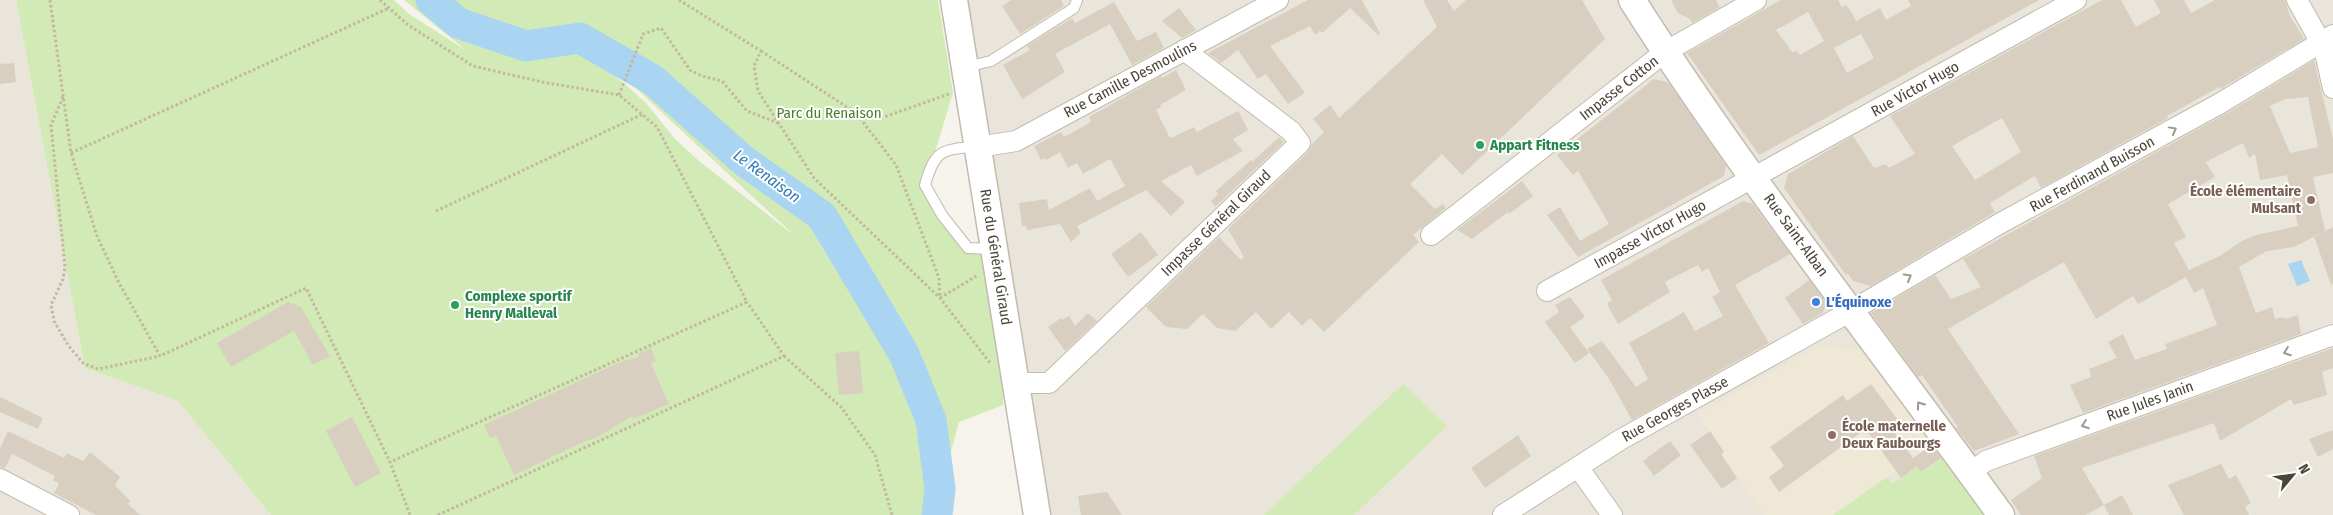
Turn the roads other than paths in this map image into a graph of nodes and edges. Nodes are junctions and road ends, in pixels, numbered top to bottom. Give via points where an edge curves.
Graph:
1 (954, 0) edge
2 (1077, 0) edge
3 (1278, 0) edge
4 (1632, 0) edge
5 (1756, 0) edge
6 (2076, 0) edge
7 (2297, 0) edge
8 (2327, 39) edge
9 (1184, 50) junction
10 (1665, 52) junction
11 (965, 67) junction
12 (2333, 88) edge
13 (978, 147) junction
14 (1753, 177) junction
15 (1431, 235) dead end
16 (995, 249) junction
17 (1547, 291) dead end
18 (1851, 311) junction
19 (2333, 336) edge
20 (1016, 383) junction
21 (1578, 467) junction
22 (1970, 473) junction
23 (0, 479) edge
24 (69, 515) edge
25 (1037, 515) edge
26 (1503, 515) edge
27 (1612, 515) edge
28 (2001, 515) edge

1 - 11 street, Rue du Général Giraud
2 - 11 lane via 1074,8 991,61
3 - 9 street, Rue Camille Desmoulins
4 - 10 street, Rue Saint-Alban
5 - 10 street, Impasse Cotton
6 - 14 street, Rue Victor Hugo
7 - 8 street
8 - 12 street via 2326,56
18 -> 8 street, Rue Ferdinand Buisson via 1999,224 2210,109
9 - 13 street, Rue Camille Desmoulins via 1016,140
9 - 20 street, Impasse Général Giraud via 1291,131 1300,143 1049,383
10 - 14 street, Rue Saint-Alban
10 - 15 street, Impasse Cotton
11 - 13 street, Rue du Général Giraud
13 - 16 street, Rue du Général Giraud
13 - 16 lane via 948,149 931,165 925,185 942,215 968,248
14 - 17 street, Impasse Victor Hugo
14 - 18 street, Rue Saint-Alban
16 - 20 street, Rue du Général Giraud
18 - 21 street, Rue Georges Plasse via 1620,440
22 -> 18 street, Rue Saint-Alban
19 -> 22 street, Rue Jules Janin via 1986,461
20 - 25 street, Rue du Général Giraud
21 - 26 street, Rue Georges Plasse
21 - 27 street
22 - 28 street, Rue Saint-Alban
23 - 24 street

